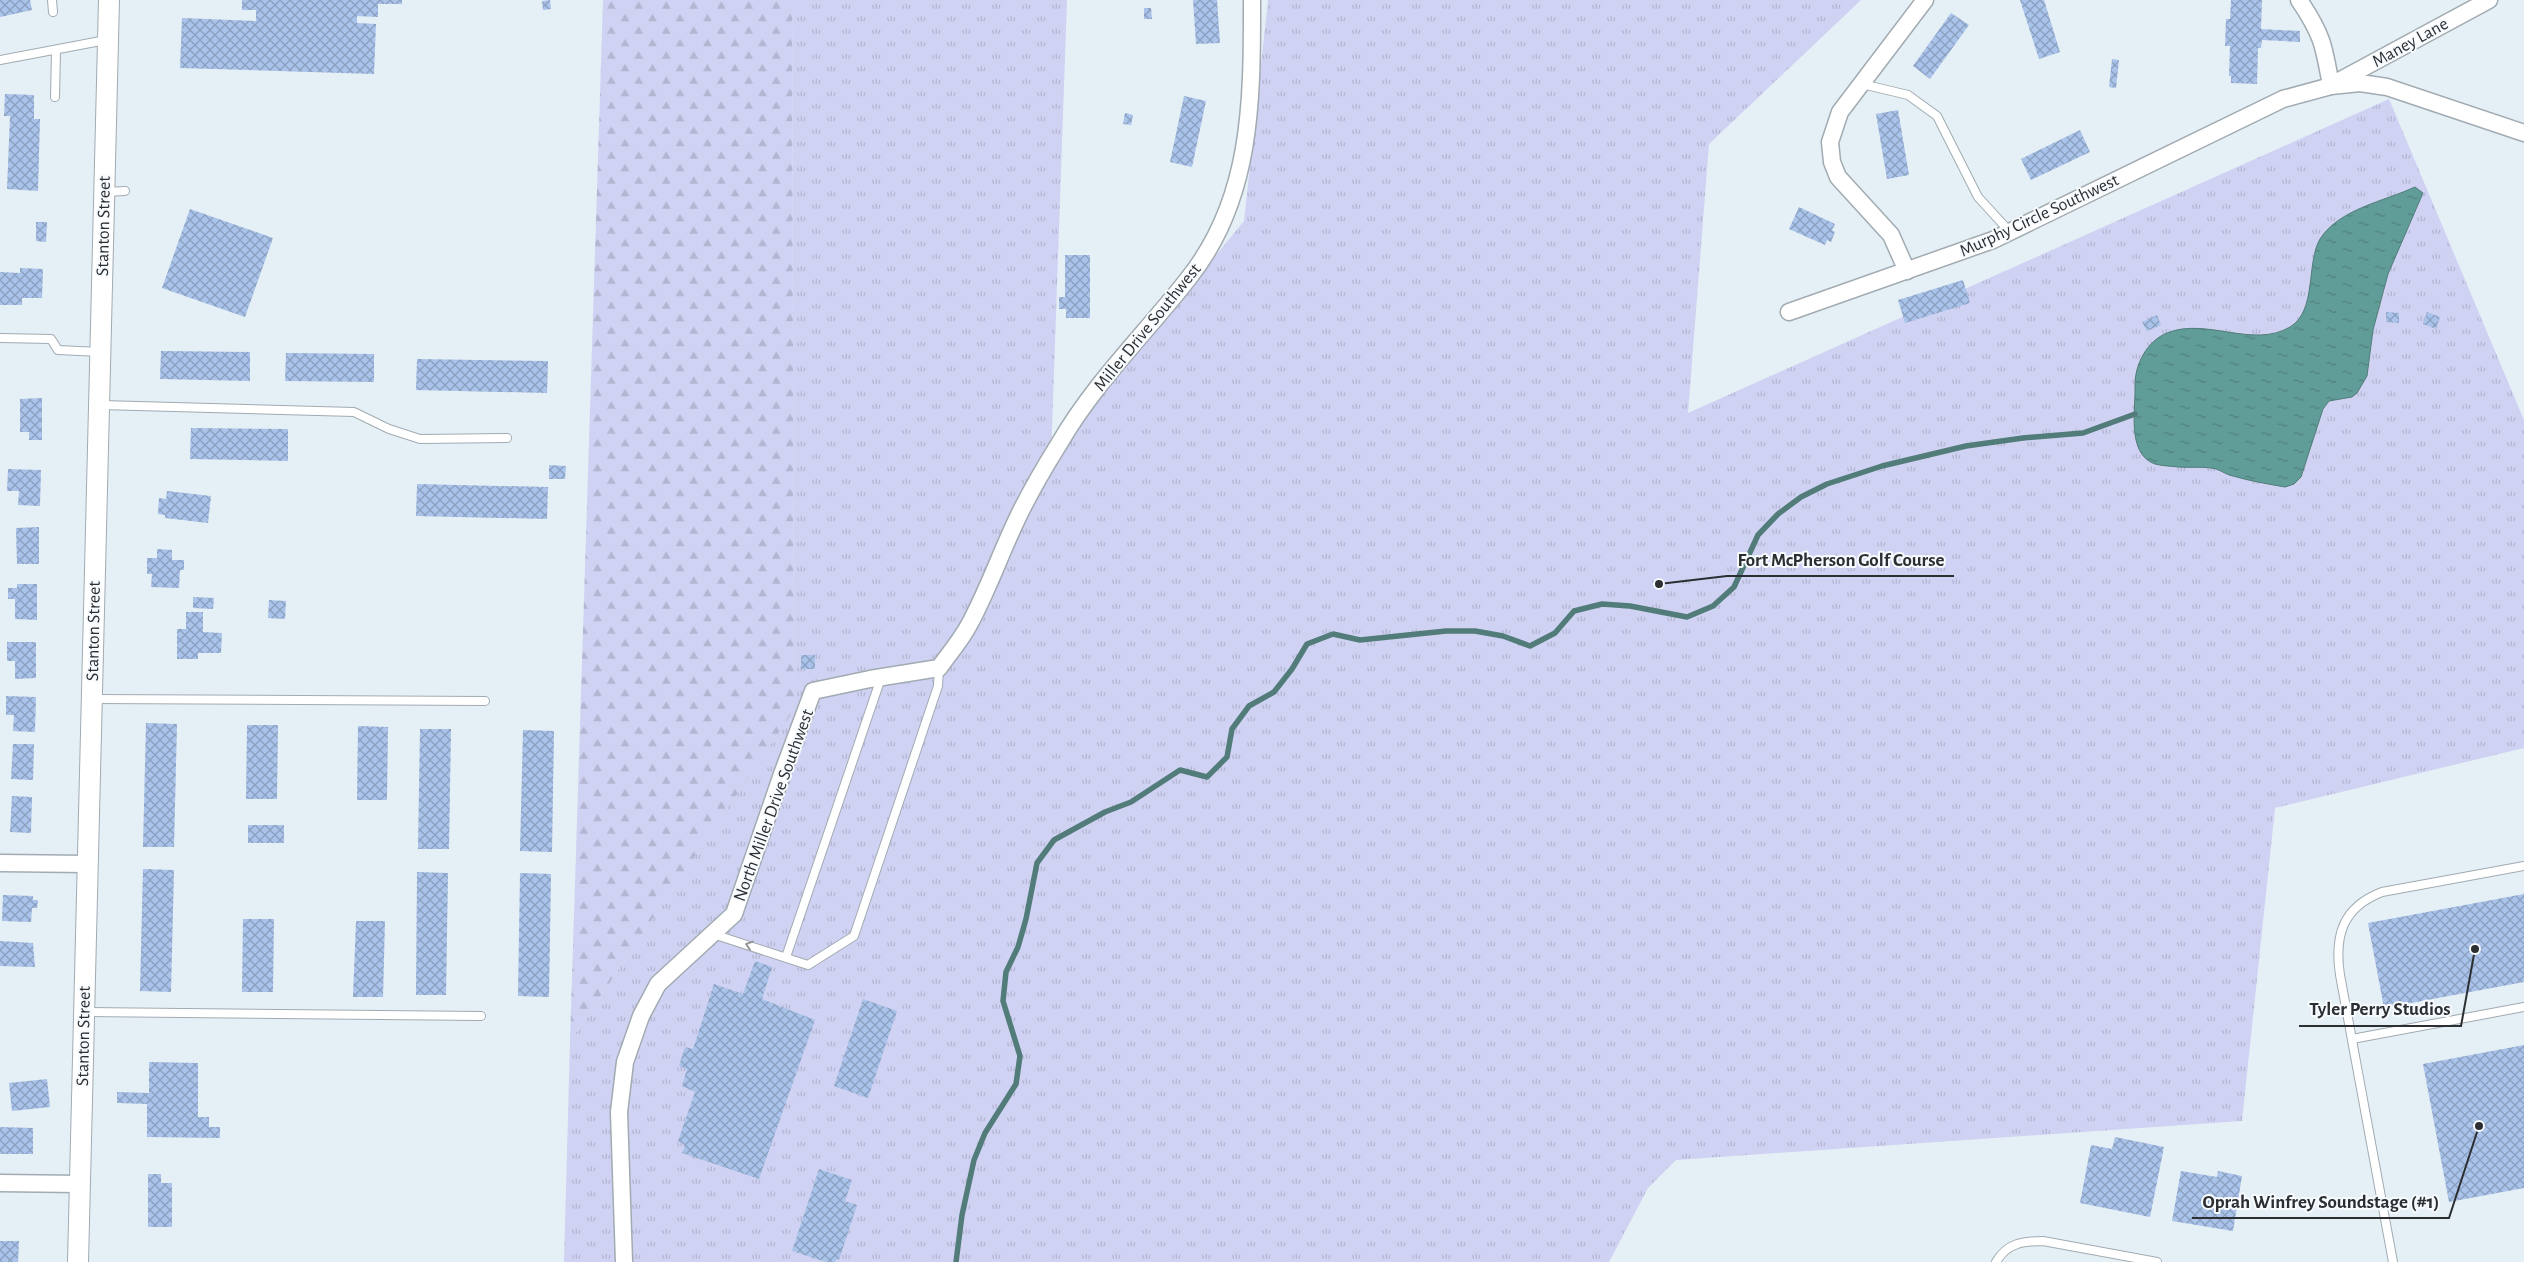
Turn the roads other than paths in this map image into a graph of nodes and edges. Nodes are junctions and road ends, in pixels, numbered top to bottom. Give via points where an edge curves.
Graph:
1 (52, 0) edge
2 (109, 0) edge
3 (1252, 0) edge
4 (1925, 0) edge
5 (2299, 0) edge
6 (2489, 0) edge
7 (53, 12) dead end
8 (108, 40) junction
9 (56, 50) junction
10 (0, 60) edge
11 (1861, 84) junction
12 (2331, 86) junction
13 (55, 97) dead end
14 (2524, 133) edge
15 (104, 192) junction
16 (125, 192) dead end
17 (2010, 232) junction
18 (1907, 271) junction
19 (1789, 312) dead end
20 (0, 338) edge
21 (100, 352) junction
22 (99, 405) junction
23 (507, 438) dead end
24 (939, 668) junction
25 (882, 677) junction
26 (92, 699) junction
27 (485, 701) dead end
28 (0, 863) edge
29 (87, 864) junction
30 (2524, 866) edge
31 (712, 933) junction
32 (786, 957) junction
33 (2524, 1007) edge
34 (84, 1012) junction
35 (481, 1016) dead end
36 (2352, 1039) junction
37 (0, 1183) edge
38 (79, 1184) junction
39 (78, 1262) edge
40 (624, 1262) edge
41 (1996, 1262) edge
42 (2157, 1262) edge
43 (2393, 1262) edge

1 - 7 lane
2 - 8 street, Stanton Street
3 - 24 street, Miller Drive Southwest via 1252,81 1247,139 1235,190 1214,238 1189,278 1104,378 1059,442 1018,516 966,631
4 - 11 street
5 - 12 street via 2318,28 2324,44
6 - 12 street, Maney Lane
8 - 9 lane
8 - 15 street, Stanton Street
9 - 10 lane
9 - 13 lane
11 - 17 lane via 1908,95 1937,116 1978,197
11 - 18 street via 1840,112 1830,142 1832,162 1838,177 1891,235
12 - 14 street via 2360,83 2387,87
12 - 17 street, Murphy Circle Southwest via 2283,98
15 - 16 lane
15 - 21 street, Stanton Street
17 - 18 street, Murphy Circle Southwest
18 - 19 street, Murphy Circle Southwest
20 - 21 lane via 51,339 58,350
21 - 22 street, Stanton Street
22 - 23 lane via 354,412 420,439
22 - 26 street, Stanton Street
24 - 25 street, North Miller Drive Southwest
24 - 32 lane via 938,686 854,936 808,965
25 - 31 street, North Miller Drive Southwest via 813,691 734,914
25 - 32 lane
26 - 27 lane
26 - 29 street, Stanton Street
28 - 29 street
29 - 34 street, Stanton Street
30 - 36 lane via 2396,888 2372,896 2356,907 2344,924 2338,949
32 -> 31 lane
31 - 40 street, North Miller Drive Southwest via 658,984 641,1016 625,1062 619,1112
33 - 36 lane
34 - 35 lane
34 - 38 street, Stanton Street
36 - 43 lane
37 - 38 street
38 - 39 street, Stanton Street
41 - 42 lane via 2006,1248 2028,1241

